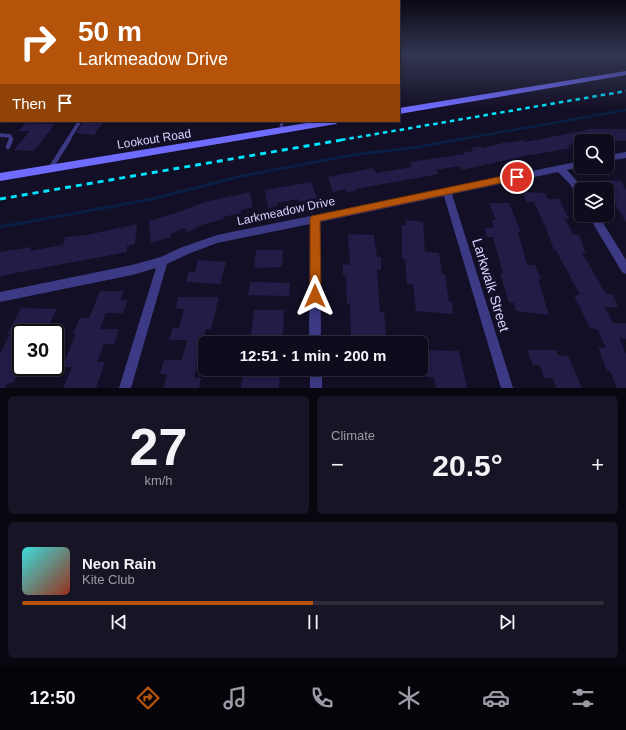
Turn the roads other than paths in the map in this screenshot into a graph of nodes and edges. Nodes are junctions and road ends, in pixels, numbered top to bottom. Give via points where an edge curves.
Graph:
1 (626, 73) edge
2 (400, 111) edge
3 (79, 122) edge
4 (325, 122) edge
5 (282, 126) edge
6 (0, 135) edge
7 (8, 147) dead end
8 (626, 156) edge
9 (614, 157) edge
10 (574, 165) edge
11 (560, 168) junction
12 (50, 169) junction
13 (0, 177) edge
14 (574, 184) edge
15 (447, 191) junction
16 (315, 218) junction
17 (597, 222) edge
18 (163, 261) junction
19 (626, 269) edge
20 (0, 297) edge
21 (315, 336) edge
22 (316, 376) edge
23 (125, 388) edge
24 (316, 388) edge
25 (507, 388) edge

1 - 2 street
3 - 12 lane
4 - 5 street, Lookout Road
5 - 12 street, Lookout Road
6 - 7 lane via 10,136
8 - 9 street
10 - 11 street, Larkmeadow Drive
11 - 14 street
11 - 15 street, Larkmeadow Drive
12 - 13 street, Lookout Road
15 - 16 street, Larkmeadow Drive
15 - 25 street, Larkwalk Street
16 - 18 street, Larkmeadow Drive via 217,239
16 - 21 street
17 - 19 street
18 - 20 street, Larkmeadow Drive via 132,270
18 - 23 street
22 - 24 street

